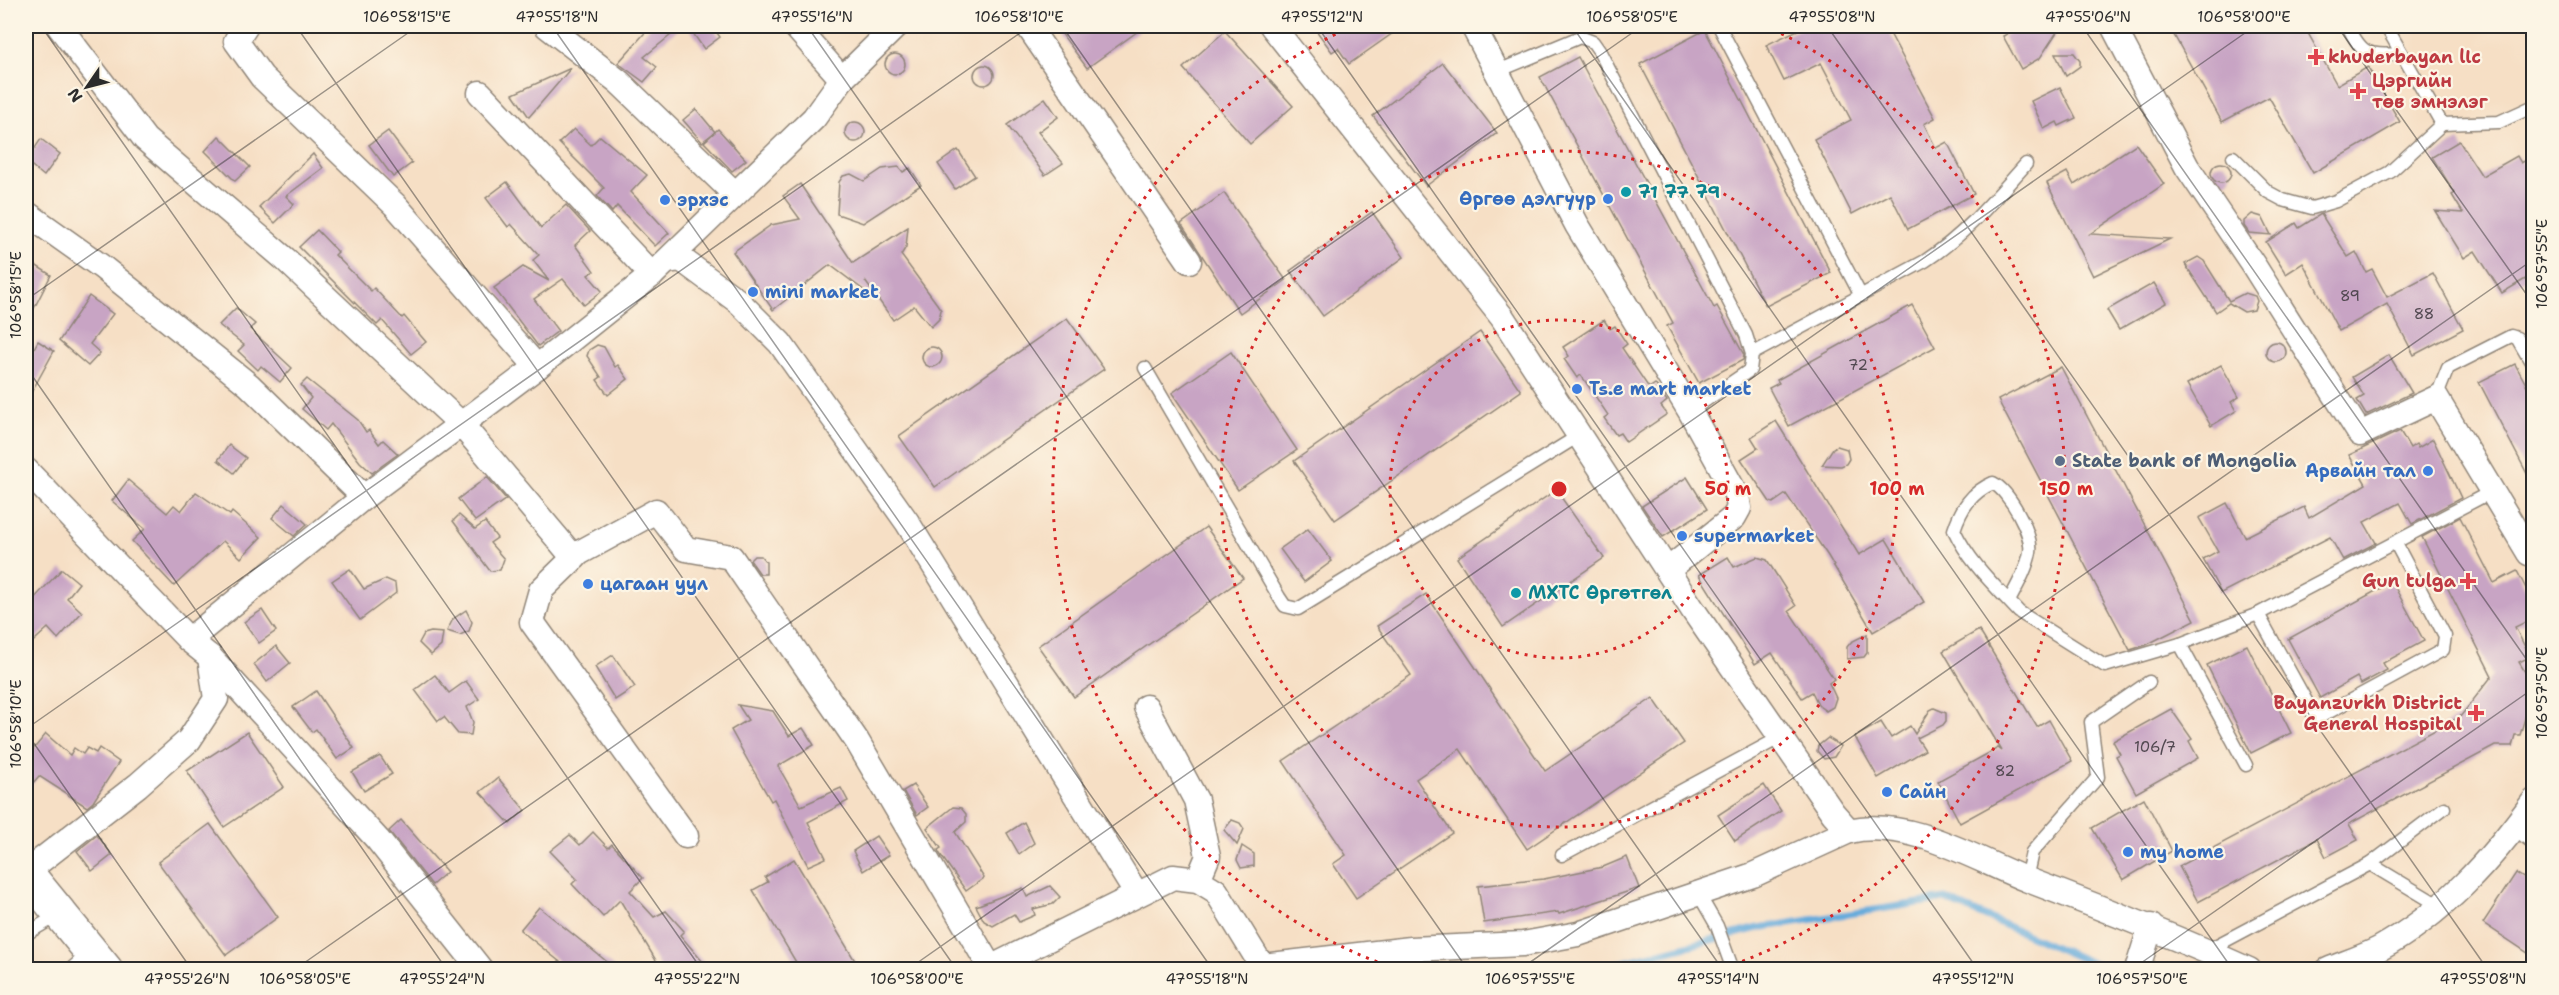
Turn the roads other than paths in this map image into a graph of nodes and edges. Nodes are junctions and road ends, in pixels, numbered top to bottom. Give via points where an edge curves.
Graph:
1 (59, 26) edge
2 (246, 26) edge
3 (547, 26) edge
4 (795, 26) edge
5 (896, 26) edge
6 (1028, 26) edge
7 (1272, 26) edge
8 (1473, 26) edge
9 (1719, 26) edge
10 (2114, 26) edge
11 (2348, 26) edge
12 (2386, 26) edge
13 (2402, 54) junction
14 (1498, 71) junction
15 (842, 79) junction
16 (480, 93) dead end
17 (2534, 106) edge
18 (2442, 124) junction
19 (2233, 157) dead end
20 (2026, 164) dead end
21 (735, 194) junction
22 (26, 213) edge
23 (1189, 261) dead end
24 (660, 268) junction
25 (1861, 296) junction
26 (1752, 354) junction
27 (537, 367) junction
28 (2534, 367) edge
29 (1145, 368) dead end
30 (2436, 398) junction
31 (1690, 411) junction
32 (461, 424) junction
33 (1580, 435) junction
34 (26, 470) edge
35 (2491, 492) junction
36 (364, 497) junction
37 (2395, 542) junction
38 (2534, 553) edge
39 (574, 558) junction
40 (1668, 569) junction
41 (2009, 601) junction
42 (2258, 614) junction
43 (189, 640) junction
44 (2180, 644) junction
45 (210, 657) junction
46 (2150, 682) dead end
47 (1146, 707) dead end
48 (1781, 737) junction
49 (2246, 765) dead end
50 (2534, 801) edge
51 (2444, 808) dead end
52 (2514, 828) junction
53 (1849, 831) junction
54 (686, 836) dead end
55 (2534, 844) edge
56 (1562, 855) dead end
57 (2370, 864) junction
58 (26, 872) edge
59 (2026, 879) junction
60 (1198, 880) junction
61 (1136, 893) junction
62 (1698, 893) junction
63 (2440, 906) junction
64 (60, 914) junction
65 (2151, 926) junction
66 (26, 934) edge
67 (2206, 951) junction
68 (89, 963) edge
69 (988, 968) edge
70 (1263, 968) edge
71 (481, 969) edge
72 (1733, 969) edge
73 (2137, 969) edge
74 (2249, 969) edge
75 (2328, 969) edge

1 - 32 street via 145,139 285,259
2 - 27 street via 236,41 262,77 395,205
3 - 21 street via 619,82
4 - 15 street
5 - 15 street
6 - 23 street
7 - 33 street via 1503,317
8 - 14 street
9 - 25 lane
10 - 30 street via 2187,167 2360,434
11 - 13 lane via 2366,53
12 - 13 lane
13 - 18 lane
14 - 26 lane via 1580,37 1593,42 1746,335
14 - 31 street via 1577,225
15 - 21 street via 814,118
16 - 24 street
17 - 18 lane via 2499,122
18 - 19 lane via 2390,172 2345,197 2312,208 2268,192
20 - 25 lane via 1950,245
21 - 24 street
22 - 36 street via 102,267 249,385
24 - 27 street
24 - 61 street via 681,260 739,302 780,343 907,522
25 - 26 lane
26 - 31 lane via 1750,370
27 - 32 street
28 - 30 lane via 2517,338 2511,336 2448,369
29 - 33 lane via 1279,597 1286,606 1298,609
30 - 35 street
31 - 40 street via 1737,496 1739,508 1734,517
32 - 36 street
32 - 39 street
33 - 40 street
34 - 43 street
35 - 37 lane
35 - 38 street via 2529,552
36 - 43 street
37 - 42 lane
37 - 42 lane via 2445,636 2442,650 2316,719
39 - 54 street via 541,590 531,622
39 - 69 street via 656,511 686,549 731,557 857,741
40 - 48 street
41 - 41 lane via 1965,554 1954,530 1960,511 1980,489 1993,483 2000,486 2021,517 2031,550
41 - 44 lane via 2019,612 2105,666
42 - 44 lane
43 - 45 street
44 - 49 lane
45 - 58 street via 216,699 189,740
45 - 71 street via 378,840
46 - 59 lane via 2091,722 2098,777 2032,852
47 - 60 street via 1196,800 1208,856
48 - 53 street
48 - 56 lane
50 - 52 street
51 - 57 lane
52 - 55 lane
52 - 63 street via 2476,873
53 - 59 street via 1876,829 1914,835
53 - 62 street via 1753,875
57 - 63 lane
57 - 67 lane
58 - 64 main road
59 - 65 street
60 - 61 street via 1173,877
60 - 70 street via 1216,891
61 - 69 street via 1057,937
62 - 70 street via 1550,940 1411,949
62 - 72 lane via 1717,926
63 - 75 street via 2379,949
64 - 66 lane
64 - 68 main road
65 - 67 street
65 - 73 street
67 - 74 street

